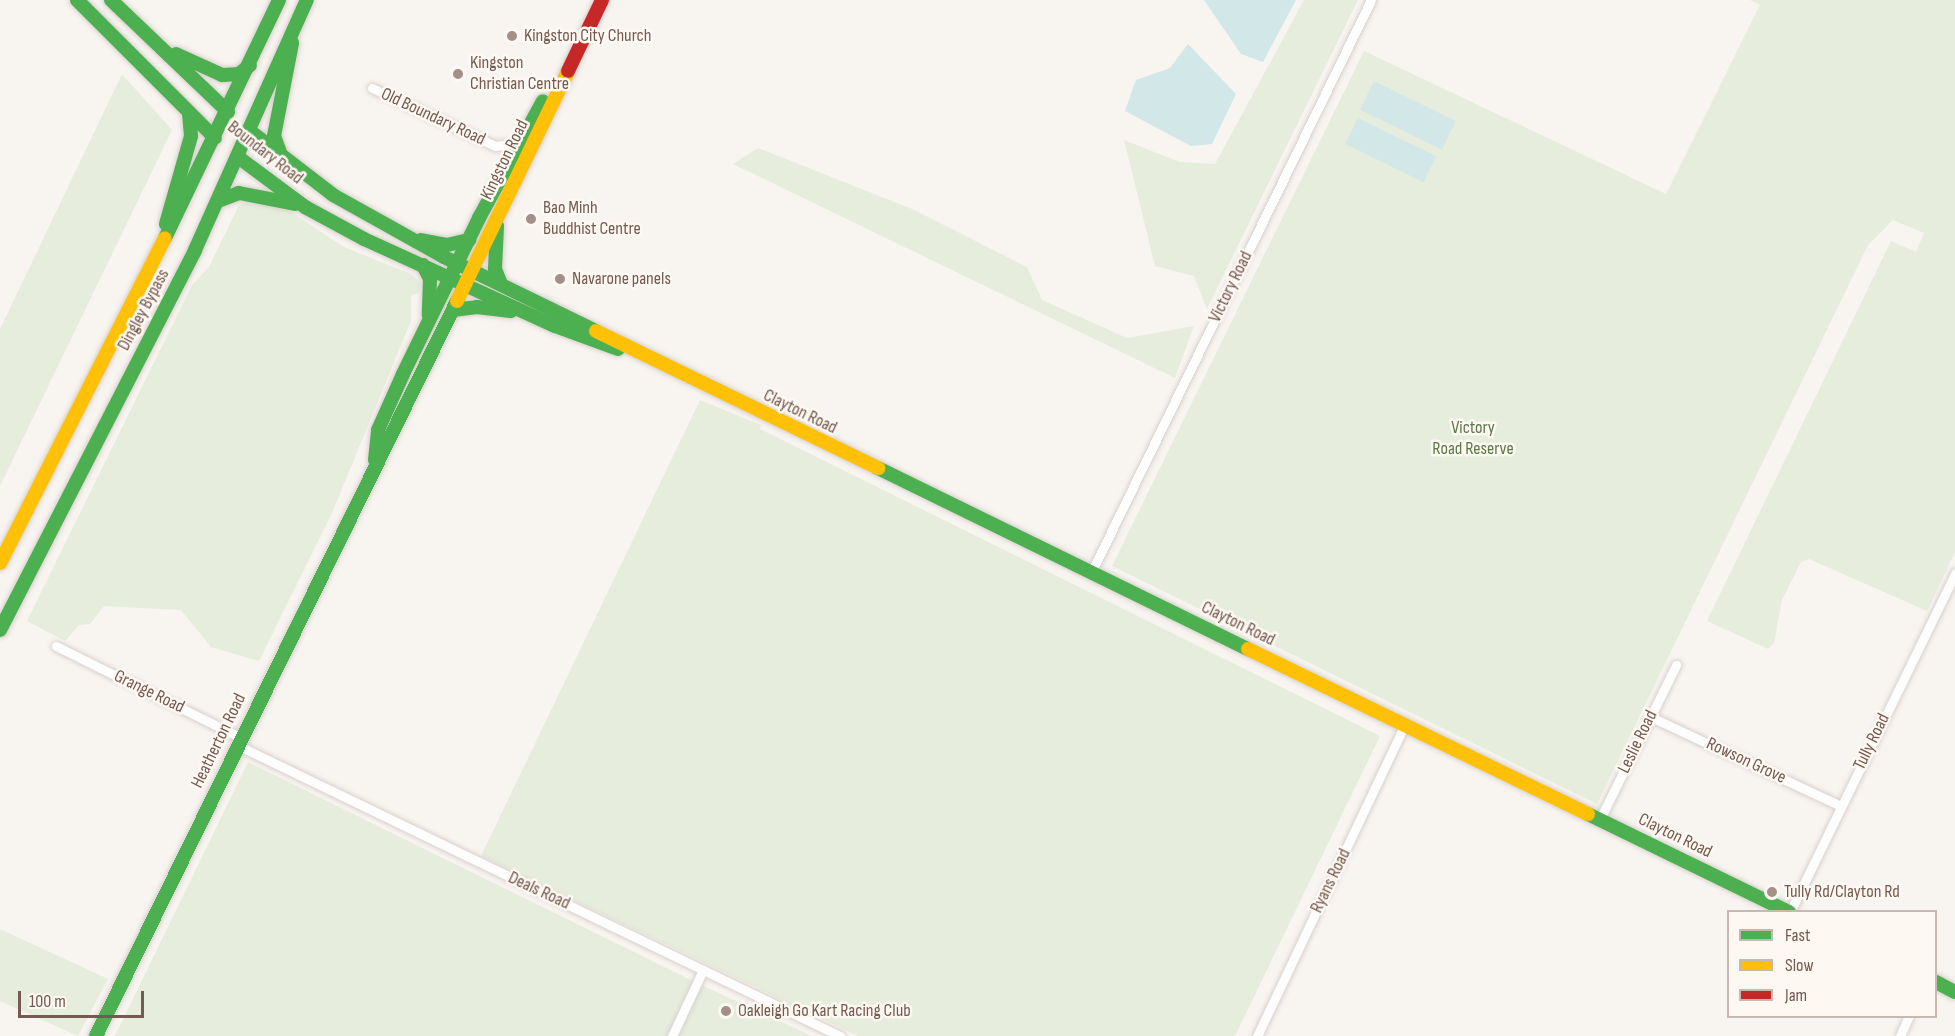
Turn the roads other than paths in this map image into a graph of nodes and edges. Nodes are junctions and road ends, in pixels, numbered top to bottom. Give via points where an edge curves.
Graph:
1 (77, 0) edge
2 (111, 0) edge
3 (279, 0) edge
4 (307, 0) edge
5 (593, 0) edge
6 (602, 0) edge
7 (1371, 0) edge
8 (294, 35) junction
9 (156, 42) junction
10 (252, 62) junction
11 (372, 88) dead end
12 (228, 112) junction
13 (189, 114) junction
14 (250, 131) junction
15 (215, 138) junction
16 (521, 143) junction
17 (495, 146) junction
18 (238, 157) junction
19 (284, 159) junction
20 (506, 171) junction
21 (218, 201) junction
22 (305, 207) junction
23 (500, 213) junction
24 (402, 236) junction
25 (469, 240) junction
26 (162, 244) junction
27 (457, 263) junction
28 (423, 265) junction
29 (472, 270) junction
30 (450, 278) junction
31 (501, 284) junction
32 (465, 285) junction
33 (544, 305) junction
34 (453, 310) junction
35 (532, 316) junction
36 (422, 337) junction
37 (671, 369) junction
38 (375, 462) junction
39 (0, 563) edge
40 (1091, 573) junction
41 (1955, 573) edge
42 (0, 630) edge
43 (56, 646) dead end
44 (1676, 665) dead end
45 (1651, 717) junction
46 (1405, 725) junction
47 (239, 742) junction
48 (1840, 806) junction
49 (1600, 819) junction
50 (1786, 910) edge
51 (1791, 910) edge
52 (703, 970) junction
53 (1937, 983) edge
54 (1955, 992) edge
55 (1909, 1018) edge
56 (96, 1036) edge
57 (672, 1036) edge
58 (840, 1036) edge
59 (1257, 1036) edge
60 (1900, 1036) edge

1 - 13 main road, Boundary Road
2 - 9 main road, Boundary Road
3 - 10 main road, Dingley Bypass
4 - 8 main road, Dingley Bypass
5 - 16 main road, Kingston Road
6 - 23 main road, Kingston Road
7 - 40 street, Victory Road
8 - 14 main road, Dingley Bypass
8 - 19 main road via 274,136
9 - 10 main road via 218,74 239,74
9 - 12 main road, Boundary Road
10 - 12 main road, Dingley Bypass
11 - 17 street, Old Boundary Road
12 - 14 main road, Boundary Road
12 - 15 main road, Dingley Bypass
13 - 15 main road, Boundary Road
13 - 26 main road via 191,136
14 - 18 main road, Dingley Bypass
14 - 19 main road, Boundary Road
15 - 18 main road, Boundary Road
15 - 26 main road, Dingley Bypass
16 - 17 street, Old Boundary Road
16 - 20 main road, Kingston Road
17 - 20 street, Old Boundary Road via 504,156
18 - 21 main road, Dingley Bypass
18 - 22 main road, Boundary Road
19 - 24 main road, Boundary Road via 342,201
20 - 25 main road, Kingston Road
21 - 22 main road via 239,193
21 - 42 main road, Dingley Bypass
22 - 28 main road, Boundary Road
23 - 29 main road, Kingston Road
23 - 31 main road via 495,263
24 - 25 main road via 447,245
24 - 27 main road, Boundary Road
25 - 27 main road, Kingston Road
26 - 39 main road, Dingley Bypass
27 - 29 main road, Boundary Road
27 - 30 main road, Heatherton Road
28 - 30 main road, Boundary Road
28 - 36 main road via 429,274 430,289
29 - 31 main road, Clayton Road
29 - 32 main road, Heatherton Road
30 - 32 main road, Boundary Road
30 - 36 main road, Heatherton Road
31 - 33 main road, Clayton Road
32 - 34 main road, Heatherton Road
32 - 35 main road, Clayton Road
33 - 35 main road
33 - 37 main road, Clayton Road
34 - 35 main road via 477,307
34 - 38 main road, Heatherton Road via 389,442
35 - 37 main road, Clayton Road
36 - 38 main road, Heatherton Road via 378,430
37 - 40 main road, Clayton Road
38 - 47 main road, Heatherton Road
40 - 46 main road, Clayton Road
41 - 48 street, Tully Road
43 - 47 street, Grange Road
44 - 45 street, Leslie Road
45 - 48 street, Rowson Grove
45 - 49 street, Leslie Road
46 - 49 main road, Clayton Road
46 - 59 street, Ryans Road
47 - 52 street, Deals Road
47 - 56 main road, Heatherton Road
48 - 51 street, Tully Road
49 - 50 main road, Clayton Road
52 - 57 street
52 - 58 street, Deals Road
53 - 54 main road
55 - 60 street

